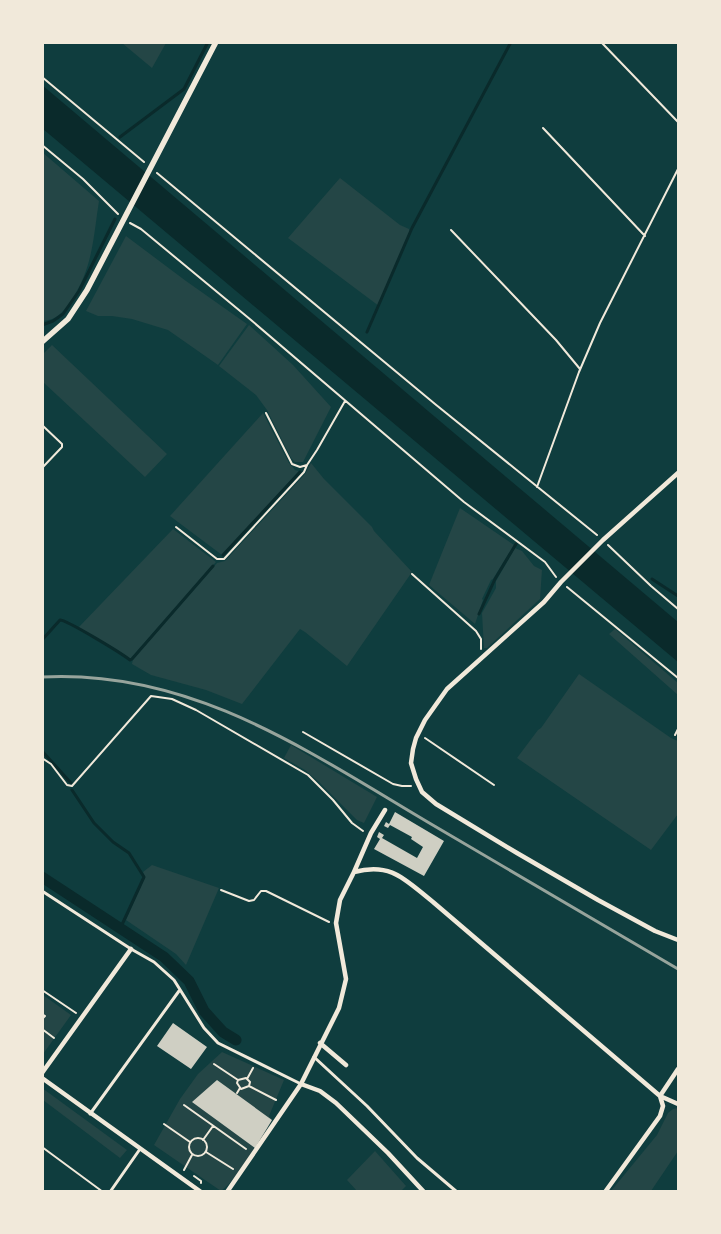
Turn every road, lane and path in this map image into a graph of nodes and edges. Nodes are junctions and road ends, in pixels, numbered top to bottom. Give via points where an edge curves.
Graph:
1 (216, 42) edge
2 (602, 43) edge
3 (42, 77) edge
4 (678, 122) edge
5 (543, 128) dead end
6 (42, 145) edge
7 (151, 167) junction
8 (678, 169) edge
9 (124, 220) junction
10 (451, 230) dead end
11 (645, 236) junction
12 (42, 342) edge
13 (580, 369) junction
14 (345, 401) junction
15 (266, 414) dead end
16 (42, 425) edge
17 (307, 465) junction
18 (42, 468) edge
19 (678, 473) edge
20 (537, 487) junction
21 (176, 527) dead end
22 (603, 540) junction
23 (412, 574) dead end
24 (561, 582) junction
25 (678, 609) edge
26 (481, 658) junction
27 (678, 678) edge
28 (678, 729) edge
29 (303, 732) dead end
30 (419, 734) junction
31 (675, 736) dead end
32 (42, 758) edge
33 (418, 784) junction
34 (494, 785) dead end
35 (385, 810) dead end
36 (371, 833) junction
37 (354, 872) junction
38 (221, 890) dead end
39 (42, 891) edge
40 (336, 923) junction
41 (678, 940) edge
42 (131, 949) junction
43 (42, 990) edge
44 (179, 991) junction
45 (42, 1014) edge
46 (82, 1017) junction
47 (42, 1019) edge
48 (42, 1029) edge
49 (54, 1038) dead end
50 (320, 1043) junction
51 (313, 1057) junction
52 (214, 1064) dead end
53 (346, 1065) dead end
54 (254, 1066) dead end
55 (678, 1069) edge
56 (42, 1073) edge
57 (42, 1078) edge
58 (247, 1079) junction
59 (238, 1080) junction
60 (301, 1084) junction
61 (249, 1086) junction
62 (240, 1088) junction
63 (237, 1093) dead end
64 (660, 1096) junction
65 (276, 1100) dead end
66 (678, 1104) edge
67 (184, 1105) dead end
68 (90, 1114) junction
69 (164, 1124) dead end
70 (214, 1125) junction
71 (203, 1140) junction
72 (190, 1142) junction
73 (42, 1147) edge
74 (140, 1149) junction
75 (246, 1149) dead end
76 (206, 1152) junction
77 (192, 1155) junction
78 (238, 1172) dead end
79 (422, 1189) edge
80 (199, 1190) edge
81 (103, 1192) edge
82 (110, 1192) edge
83 (227, 1192) edge
84 (416, 1192) edge
85 (457, 1192) edge
86 (605, 1192) edge

1 - 7 street
2 - 4 path
3 - 7 path
5 - 11 path
6 - 9 path via 83,179
7 - 9 street
7 - 20 path
8 - 11 path
9 - 12 street via 77,306 68,319
9 - 14 path via 141,229
10 - 13 path
11 - 13 path
13 - 20 path
14 - 17 path
14 - 24 path via 464,502 545,562
15 - 17 path via 292,464
16 - 18 path via 62,444
17 - 21 path via 224,559 216,559
19 - 22 street
20 - 22 path
22 - 24 street
22 - 25 path
23 - 26 path via 476,631
24 - 26 street via 544,602
24 - 27 path
26 - 30 street via 447,688
28 - 31 path
29 - 33 path via 393,784
30 - 33 street via 411,763
30 - 34 path
32 - 36 path via 51,764 67,785 72,786 151,696 172,699 308,776 352,823
33 - 41 street via 436,804 517,853 647,927
35 - 36 street
36 - 37 street
37 - 40 street via 340,900
37 - 64 street via 369,868 395,873
38 - 40 path via 249,901 261,891 266,891 320,919
39 - 42 street
40 - 50 street via 346,979 339,1008
42 - 44 street via 154,962 174,980
42 - 46 street
43 - 46 path
44 - 60 street via 218,1043
44 - 68 street
45 - 47 path via 45,1016
46 - 56 street
48 - 49 path
50 - 51 street
50 - 53 street
51 - 60 street
51 - 85 street via 367,1106 416,1158
52 - 59 path
54 - 58 path
55 - 64 street
57 - 68 street
58 - 59 path
58 - 61 path
59 - 62 path
60 - 79 street via 336,1103
60 - 83 street
61 - 62 path
61 - 65 path
62 - 63 path
64 - 66 street
64 - 86 street via 663,1106 660,1116
67 - 70 path
68 - 74 street
69 - 72 path
70 - 71 path
70 - 75 path
71 - 72 path
71 - 76 path
72 - 77 path
73 - 81 path
74 - 80 street
74 - 82 street
76 - 77 path
76 - 78 path
77 - 80 path via 184,1169 201,1181
79 - 84 street

